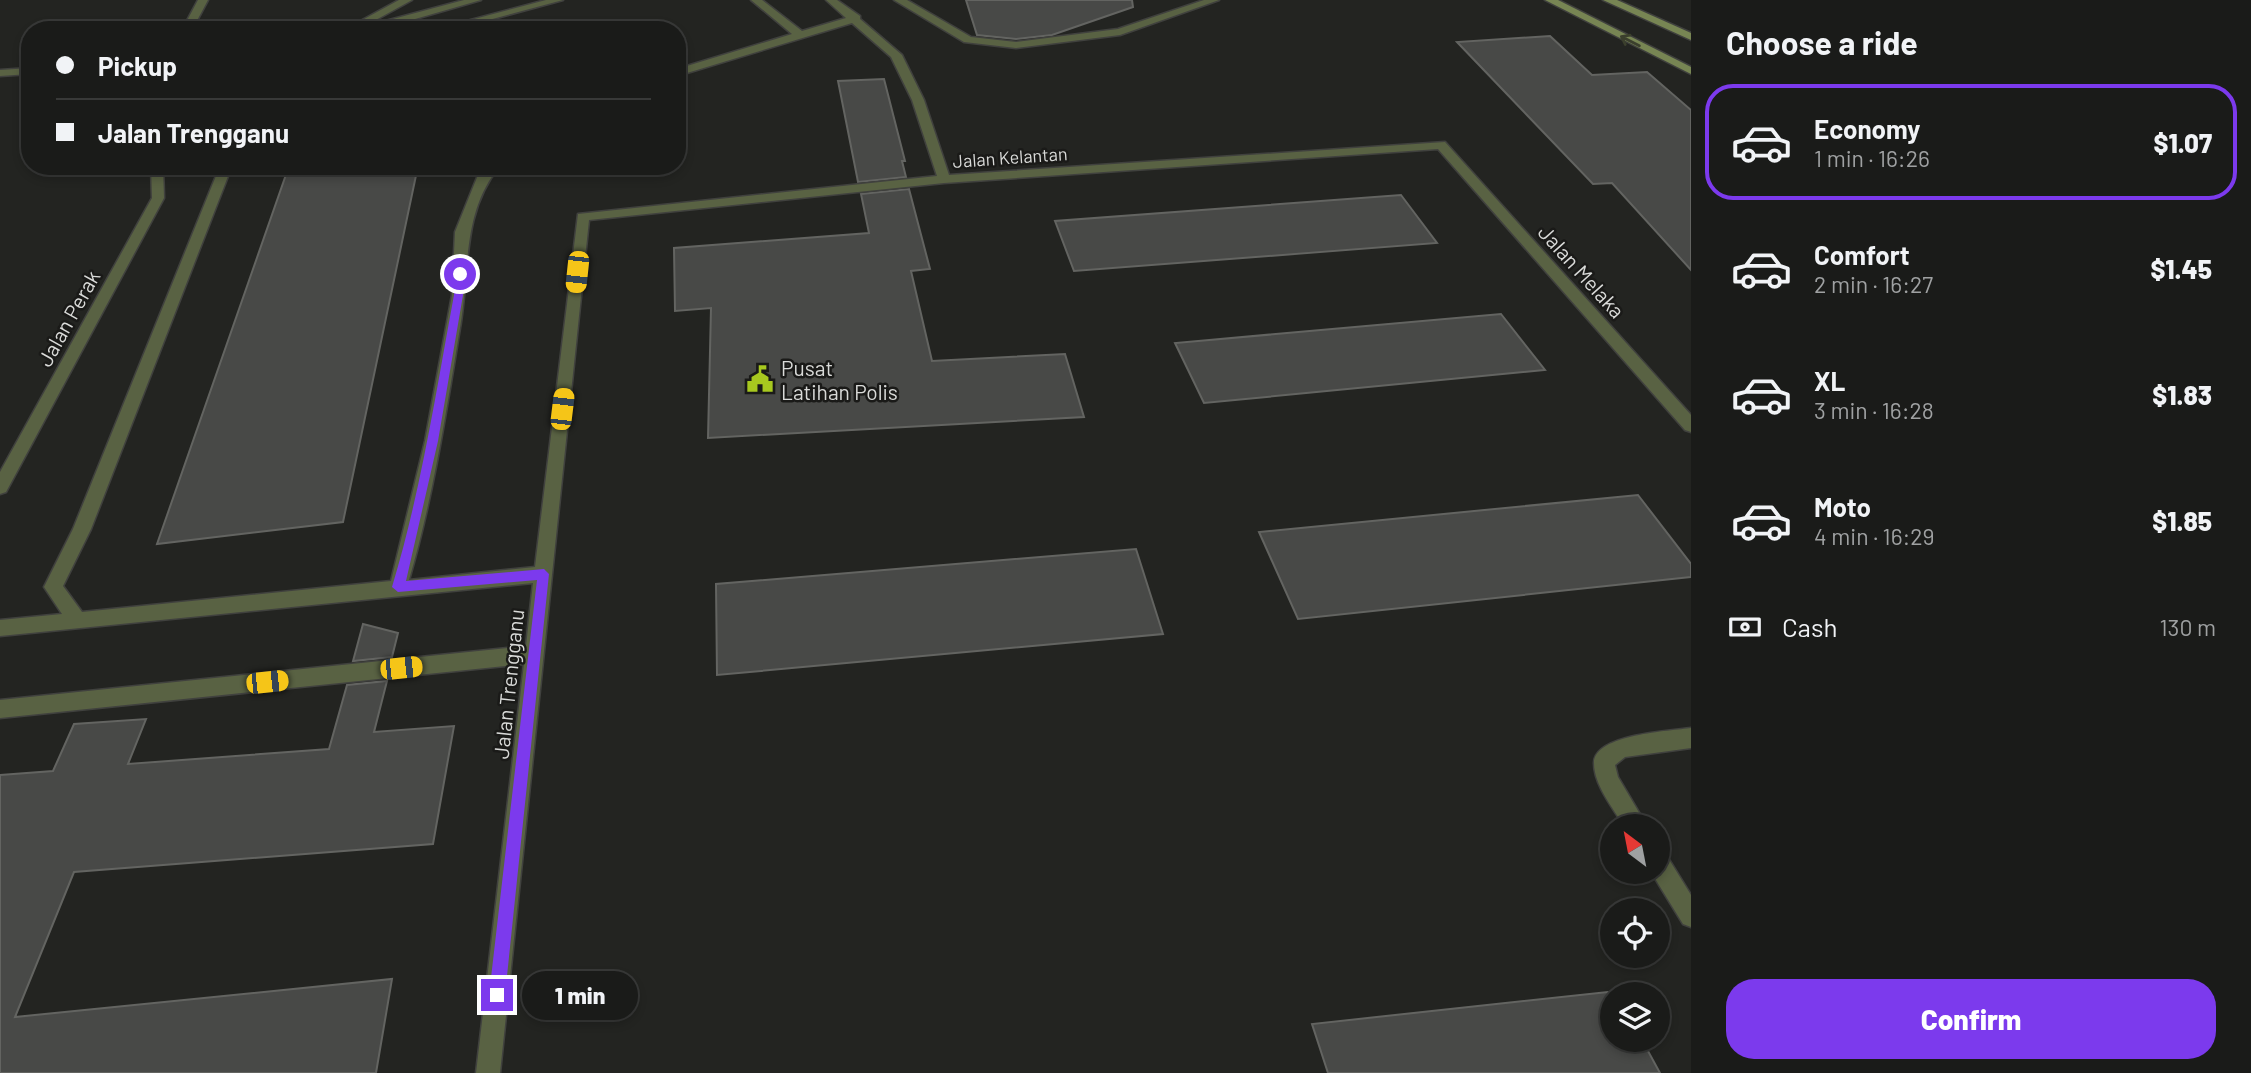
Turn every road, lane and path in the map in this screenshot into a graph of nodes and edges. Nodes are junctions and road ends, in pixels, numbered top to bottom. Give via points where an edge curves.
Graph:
1 (203, 0) edge
2 (407, 0) edge
3 (476, 0) edge
4 (558, 0) edge
5 (755, 0) edge
6 (831, 0) edge
7 (899, 0) edge
8 (1214, 0) edge
9 (1550, 0) edge
10 (1612, 0) edge
11 (856, 18) junction
12 (192, 21) edge
13 (366, 21) edge
14 (398, 21) edge
15 (474, 21) edge
16 (1691, 34) edge
17 (801, 36) junction
18 (686, 71) edge
19 (1691, 71) edge
20 (21, 72) edge
21 (0, 73) edge
22 (1441, 145) joint
23 (157, 175) edge
24 (222, 175) edge
25 (484, 175) edge
26 (944, 178) junction
27 (583, 217) joint
28 (1691, 426) edge
29 (0, 486) edge
30 (544, 574) junction
31 (398, 587) junction
32 (77, 620) junction
33 (0, 628) edge
34 (534, 654) junction
35 (0, 709) edge
36 (1691, 738) edge
37 (1629, 814) edge
38 (1670, 882) edge
39 (1691, 916) edge
40 (488, 1073) edge

1 - 12 lane
2 - 13 lane
3 - 14 lane
4 - 15 lane
5 - 17 lane
6 - 11 lane
7 - 8 lane via 968,40 1016,45 1120,32
19 -> 9 main road
10 - 16 main road
11 - 17 lane
11 - 26 lane via 896,55 918,100
17 - 18 lane
20 - 21 lane
22 - 26 lane, Jalan Kelantan
22 - 28 lane, Jalan Melaka
23 - 29 lane, Jalan Perak via 158,198
24 - 32 lane via 82,528 53,587
25 - 31 lane via 462,232 458,295 435,428
26 - 27 lane, Jalan Kelantan
27 - 30 lane, Jalan Trengganu
30 - 31 lane
30 - 34 lane, Jalan Trengganu
31 - 32 lane
32 - 33 lane
34 - 35 lane
34 - 40 lane, Jalan Trengganu
36 - 37 lane via 1621,748 1604,761 1608,780
38 - 39 lane

